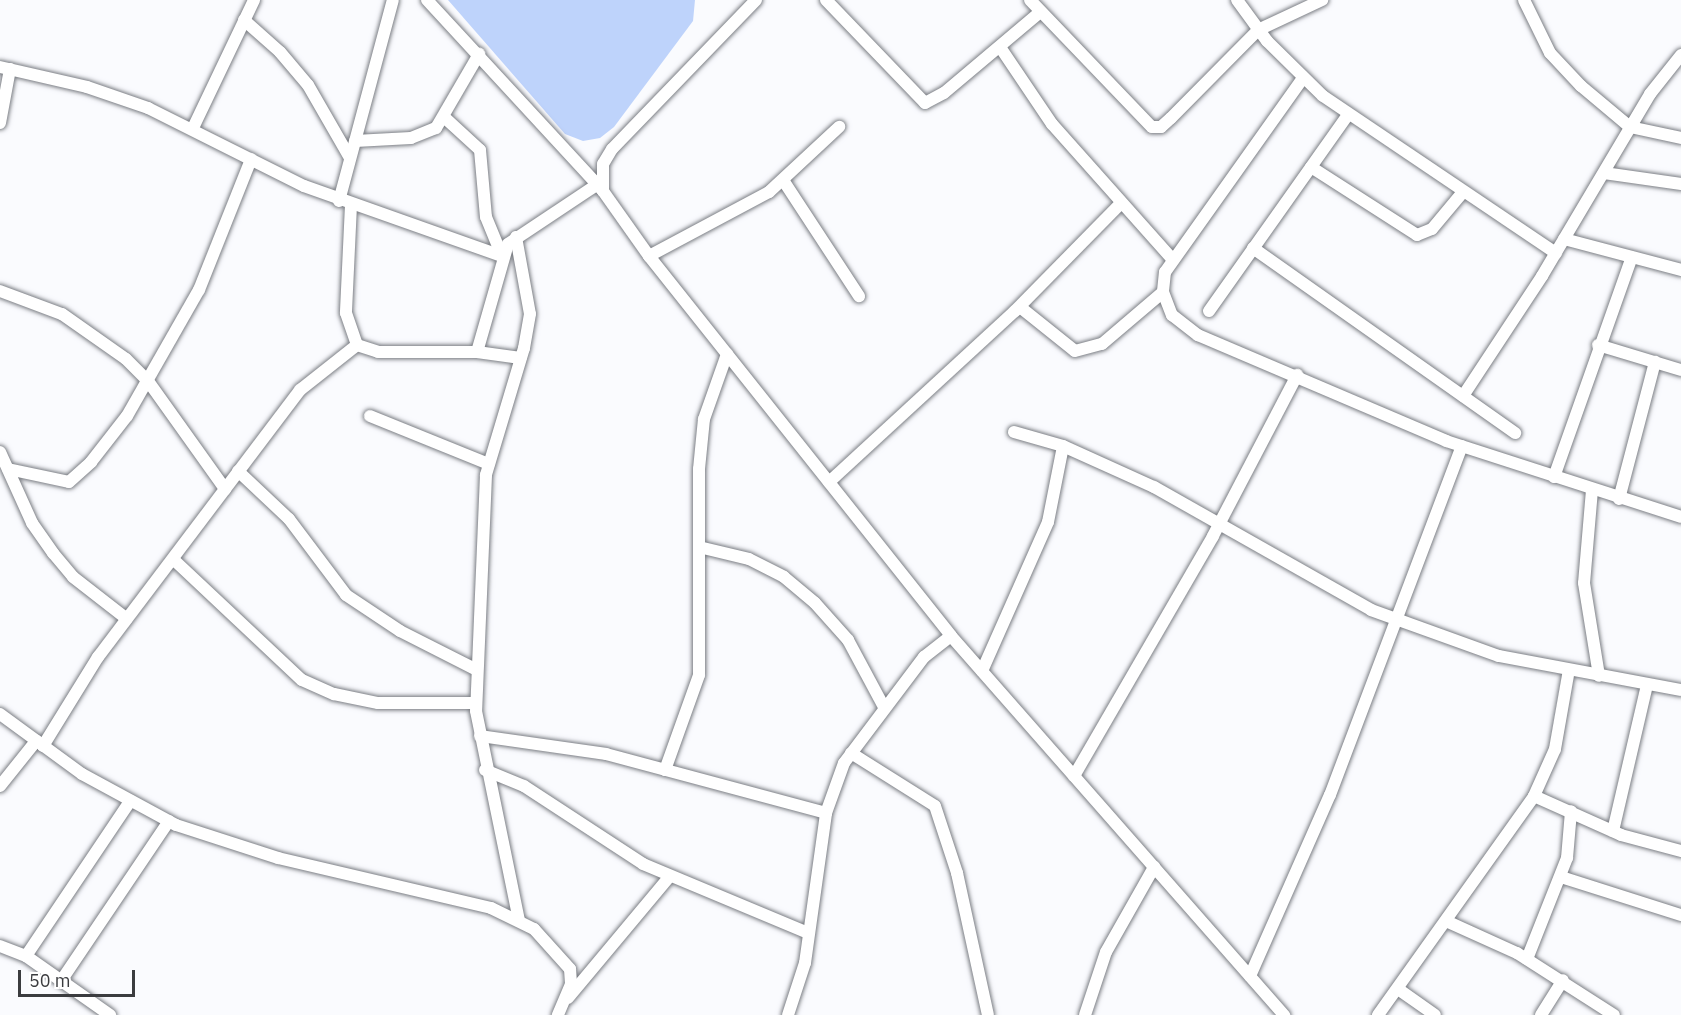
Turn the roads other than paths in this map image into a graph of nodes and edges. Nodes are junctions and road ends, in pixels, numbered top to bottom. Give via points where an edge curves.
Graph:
1 (254, 0) edge
2 (393, 0) edge
3 (427, 0) edge
4 (754, 0) edge
5 (825, 0) edge
6 (1029, 0) edge
7 (1237, 0) edge
8 (1322, 0) edge
9 (1524, 0) edge
10 (1040, 13) junction
11 (244, 20) junction
12 (1258, 30) junction
13 (1000, 46) junction
14 (479, 54) junction
15 (1681, 55) edge
16 (5, 68) edge
17 (1303, 78) junction
18 (1348, 115) junction
19 (444, 117) junction
20 (0, 123) edge
21 (839, 127) dead end
22 (1630, 127) junction
23 (193, 128) junction
24 (1681, 138) edge
25 (355, 141) junction
26 (350, 158) junction
27 (251, 159) junction
28 (1311, 167) junction
29 (1604, 173) junction
30 (783, 180) junction
31 (1681, 184) edge
32 (601, 188) junction
33 (1463, 192) junction
34 (339, 201) junction
35 (1120, 204) junction
36 (351, 205) junction
37 (516, 237) junction
38 (1564, 239) junction
39 (1253, 248) junction
40 (1556, 253) junction
41 (502, 256) junction
42 (649, 256) junction
43 (1632, 257) junction
44 (1173, 260) junction
45 (1681, 270) edge
46 (0, 291) edge
47 (1163, 292) junction
48 (859, 296) dead end
49 (1020, 307) junction
50 (1209, 311) dead end
51 (357, 345) junction
52 (1599, 345) junction
53 (477, 352) junction
54 (727, 354) junction
55 (521, 358) junction
56 (1655, 362) junction
57 (1681, 370) edge
58 (1297, 375) junction
59 (148, 381) junction
60 (1463, 396) junction
61 (370, 416) dead end
62 (1014, 432) dead end
63 (1515, 433) dead end
64 (1063, 447) junction
65 (1462, 447) junction
66 (0, 452) edge
67 (489, 464) junction
68 (8, 469) junction
69 (238, 471) junction
70 (1554, 477) junction
71 (829, 482) junction
72 (225, 489) junction
73 (1592, 490) junction
74 (1619, 499) junction
75 (1681, 517) edge
76 (1218, 525) junction
77 (699, 547) junction
78 (174, 560) junction
79 (128, 619) junction
80 (1395, 619) junction
81 (951, 636) junction
82 (477, 670) junction
83 (1569, 670) junction
84 (982, 671) junction
85 (1599, 676) junction
86 (1647, 685) junction
87 (1681, 690) edge
88 (476, 703) junction
89 (884, 707) junction
90 (0, 714) edge
91 (480, 736) junction
92 (40, 744) junction
93 (851, 753) junction
94 (485, 770) junction
95 (665, 770) junction
96 (1074, 776) junction
97 (0, 786) edge
98 (1534, 796) junction
99 (130, 801) junction
100 (1571, 811) junction
101 (826, 813) junction
102 (169, 821) junction
103 (1613, 831) junction
104 (1681, 851) edge
105 (1154, 867) junction
106 (670, 876) junction
107 (1561, 877) junction
108 (1681, 915) edge
109 (519, 921) junction
110 (1446, 921) junction
111 (808, 933) junction
112 (0, 946) edge
113 (26, 956) junction
114 (1527, 958) junction
115 (1250, 976) junction
116 (1563, 980) junction
117 (61, 981) junction
118 (1398, 989) junction
119 (566, 1001) junction
120 (1280, 1013) edge
121 (110, 1015) edge
122 (558, 1015) edge
123 (788, 1015) edge
124 (988, 1015) edge
125 (1085, 1015) edge
126 (1378, 1015) edge
127 (1435, 1015) edge
128 (1541, 1015) edge
129 (1614, 1015) edge

1 - 11 street
2 - 25 street
3 - 14 street
4 - 32 street via 612,149 603,164
5 - 13 street via 925,103 944,93
6 - 10 street
7 - 12 street
8 - 12 street
9 - 22 street via 1550,53
10 - 12 street via 1152,127 1161,127 1171,118
10 - 13 street
11 - 23 street
11 - 26 street via 280,52 308,85
12 - 17 street
13 - 35 street via 1052,124
14 - 19 street
14 - 32 street
15 - 22 street
16 - 20 street
16 - 23 street via 117,96
17 - 18 street
17 - 44 street
18 - 28 street
18 - 33 street
19 - 25 street via 425,135
19 - 41 street via 480,150 486,217
21 - 30 street
22 - 24 street
22 - 29 street
23 - 27 street
25 - 26 street
26 - 34 street
27 - 34 street
27 - 59 street via 199,290
28 - 33 street via 1417,235 1432,229
28 - 39 street
29 - 31 street
29 - 38 street
30 - 42 street
30 - 48 street
32 - 37 street
32 - 42 street
33 - 40 street
34 - 36 street
35 - 44 street
35 - 49 street
36 - 41 street
36 - 51 street via 346,313
37 - 41 street
37 - 55 street via 530,314
38 - 40 street
38 - 43 street
39 - 50 street
39 - 60 street
40 - 60 street
41 - 53 street
42 - 54 street
43 - 45 street
43 - 52 street
44 - 47 street via 1165,272
46 - 59 street via 62,314 96,335
47 - 49 street via 1102,344 1075,351
47 - 58 street via 1172,315 1198,335
49 - 71 street
51 - 53 street via 378,352
51 - 69 street via 300,390
52 - 56 street
52 - 70 street
53 - 55 street
54 - 71 street
54 - 77 street via 704,419
55 - 67 street
56 - 57 street
56 - 74 street
58 - 65 street
58 - 76 street
59 - 68 street via 112,434 69,482
59 - 72 street
60 - 63 street
61 - 67 street
62 - 64 street
64 - 76 street via 1154,487
64 - 84 street via 1048,522
65 - 70 street
65 - 80 street
66 - 68 street
67 - 82 street via 482,518
68 - 79 street via 53,553 73,577
69 - 72 street
69 - 82 street via 289,519 346,595 400,631
70 - 73 street
71 - 81 street
72 - 78 street
73 - 74 street
73 - 85 street via 1584,583
74 - 75 street
76 - 80 street via 1371,610
76 - 96 street
77 - 89 street via 749,559 784,577 815,603 848,640
77 - 95 street via 699,675
78 - 79 street
78 - 88 street via 302,680 333,694 378,703
79 - 92 street
80 - 83 street via 1499,656
80 - 115 street via 1330,795
81 - 84 street
81 - 89 street via 924,657
82 - 88 street
83 - 85 street
83 - 98 street via 1555,749
84 - 96 street
85 - 86 street
86 - 87 street
86 - 103 street
88 - 91 street
89 - 93 street
90 - 92 street
91 - 94 street
91 - 95 street via 606,754
92 - 97 street
92 - 99 street
93 - 101 street
93 - 124 street via 935,806 957,873
94 - 106 street via 524,786 605,842
94 - 109 street via 507,851
95 - 101 street
96 - 105 street
98 - 100 street
98 - 110 street
99 - 102 street
99 - 113 street
100 - 103 street
100 - 107 street
101 - 111 street
102 - 109 street via 278,858 491,908
102 - 117 street
103 - 104 street via 1653,847
105 - 115 street
105 - 125 street via 1106,952
106 - 111 street
106 - 119 street
107 - 108 street
107 - 114 street
109 - 119 street via 534,928 570,969
110 - 114 street
110 - 118 street
111 - 123 street via 805,963
112 - 113 street
113 - 117 street
114 - 116 street
115 - 120 street
116 - 128 street
116 - 129 street
117 - 121 street
118 - 126 street
118 - 127 street
119 - 122 street

